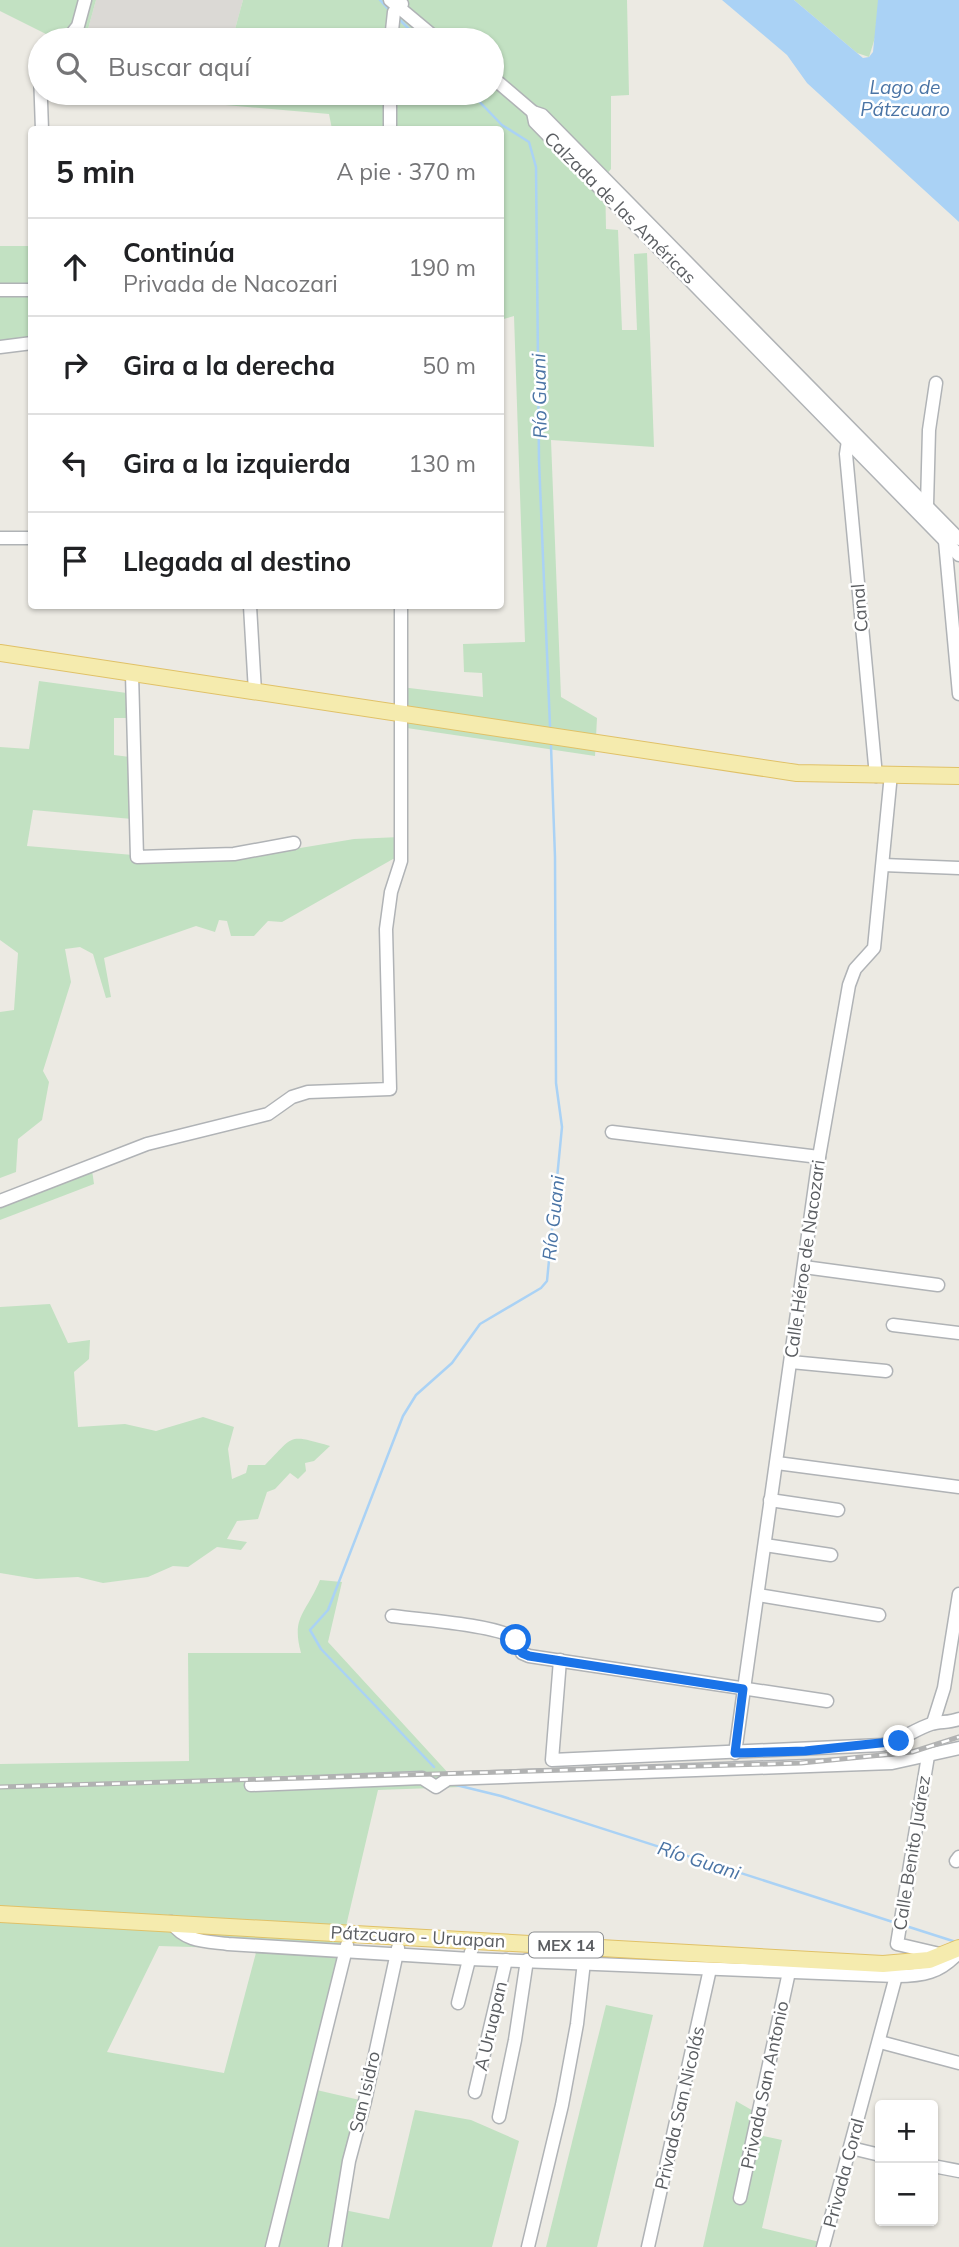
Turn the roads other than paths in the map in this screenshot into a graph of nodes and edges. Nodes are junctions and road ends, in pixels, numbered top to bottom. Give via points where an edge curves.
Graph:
1 (85, 0) edge
2 (395, 8) edge
3 (76, 28) edge
4 (392, 28) edge
5 (422, 28) edge
6 (504, 87) edge
7 (41, 105) edge
8 (390, 105) edge
9 (42, 126) edge
10 (390, 126) edge
11 (0, 290) edge
12 (28, 290) edge
13 (28, 344) edge
14 (0, 347) edge
15 (785, 369) junction
16 (936, 383) dead end
17 (848, 441) junction
18 (927, 505) junction
19 (0, 538) edge
20 (28, 538) edge
21 (953, 538) edge
22 (959, 555) edge
23 (250, 609) edge
24 (401, 609) edge
25 (0, 653) edge
26 (132, 674) junction
27 (255, 692) junction
28 (959, 694) edge
29 (400, 715) junction
30 (883, 775) junction
31 (959, 776) edge
32 (294, 843) dead end
33 (883, 864) junction
34 (959, 869) edge
35 (612, 1132) dead end
36 (819, 1157) junction
37 (0, 1201) edge
38 (804, 1267) junction
39 (938, 1284) dead end
40 (893, 1325) dead end
41 (959, 1333) edge
42 (791, 1362) junction
43 (886, 1371) dead end
44 (777, 1463) junction
45 (959, 1487) edge
46 (770, 1500) junction
47 (838, 1510) dead end
48 (765, 1545) junction
49 (831, 1555) dead end
50 (959, 1594) edge
51 (758, 1595) junction
52 (879, 1615) dead end
53 (392, 1616) dead end
54 (560, 1660) junction
55 (743, 1689) junction
56 (827, 1701) dead end
57 (959, 1719) edge
58 (933, 1723) junction
59 (959, 1748) edge
60 (735, 1753) junction
61 (928, 1756) junction
62 (251, 1785) dead end
63 (0, 1914) edge
64 (400, 1937) junction
65 (348, 1942) junction
66 (471, 1951) junction
67 (954, 1951) edge
68 (585, 1953) junction
69 (397, 1954) junction
70 (506, 1960) junction
71 (527, 1960) junction
72 (710, 1969) junction
73 (789, 1972) junction
74 (896, 1976) junction
75 (458, 2003) dead end
76 (880, 2042) junction
77 (959, 2063) edge
78 (475, 2092) dead end
79 (499, 2117) dead end
80 (851, 2148) junction
81 (875, 2154) edge
82 (938, 2167) edge
83 (959, 2171) edge
84 (740, 2198) dead end
85 (272, 2247) edge
86 (335, 2247) edge
87 (528, 2247) edge
88 (649, 2247) edge
89 (823, 2247) edge

1 - 3 street
2 - 4 street
2 - 5 street
6 - 15 street, Calzada de las Américas
7 - 9 street
8 - 10 street
11 - 12 street
13 - 14 street
15 - 17 street, Calzada de las Américas
15 - 18 street, Calzada de las Américas
16 - 18 street via 929,430
17 - 21 street, Calzada de las Américas
17 - 30 street, Canal
18 - 21 street, Calzada de las Américas
19 - 20 street
21 - 22 street, Calzada de las Américas
21 - 28 street
23 - 27 street
24 - 29 street
25 - 26 main road
26 - 27 main road
26 - 32 street via 137,856 234,854
27 - 29 main road
29 - 30 main road via 797,773
29 - 37 street via 401,860 386,929 390,1089 309,1092 292,1097 268,1114 147,1144
30 - 31 main road
30 - 33 street, Calle Héroe de Nacozari
33 - 34 street
33 - 36 street, Calle Héroe de Nacozari via 874,948 849,985
35 - 36 street
36 - 38 street, Calle Héroe de Nacozari
38 - 39 street
38 - 42 street, Calle Héroe de Nacozari
40 - 41 street
42 - 43 street
42 - 44 street, Calle Héroe de Nacozari
44 - 45 street
44 - 46 street, Calle Héroe de Nacozari
46 - 47 street
46 - 48 street, Calle Héroe de Nacozari
48 - 49 street
48 - 51 street, Calle Héroe de Nacozari
50 - 58 street via 944,1688
51 - 52 street
51 - 55 street, Calle Héroe de Nacozari
53 - 54 street via 504,1633 516,1640 522,1653
54 - 55 street
54 - 60 street via 552,1760
55 - 56 street
55 - 60 street, Calle Héroe de Nacozari
57 - 58 street
58 - 60 street via 882,1745
59 - 61 street
61 - 62 street via 892,1763 432,1786 422,1778
61 - 67 street, Calle Benito Juárez via 897,1944
63 - 65 main road, Pátzcuaro - Uruapan / MEX 14 via 171,1922
64 - 65 main road, Pátzcuaro - Uruapan / MEX 14
64 - 66 main road, Pátzcuaro - Uruapan / MEX 14
64 - 69 street, San Isidro
65 - 69 street
65 - 85 street
66 - 68 main road, Pátzcuaro - Uruapan / MEX 14
66 - 69 street
66 - 70 street
66 - 75 street
67 - 68 main road, Pátzcuaro - Uruapan / MEX 14 via 912,1963 883,1965
67 - 74 street via 935,1972
68 - 71 street
68 - 72 street
68 - 87 street via 562,2105
69 - 86 street, San Isidro via 349,2161
70 - 71 street
70 - 78 street, A Uruapan
71 - 79 street
72 - 73 street
72 - 88 street, Privada San Nicolás
73 - 74 street
73 - 84 street, Privada San Antonio
74 - 76 street, Privada Coral
76 - 77 street
76 - 80 street, Privada Coral
80 - 81 street
80 - 89 street, Privada Coral
82 - 83 street

